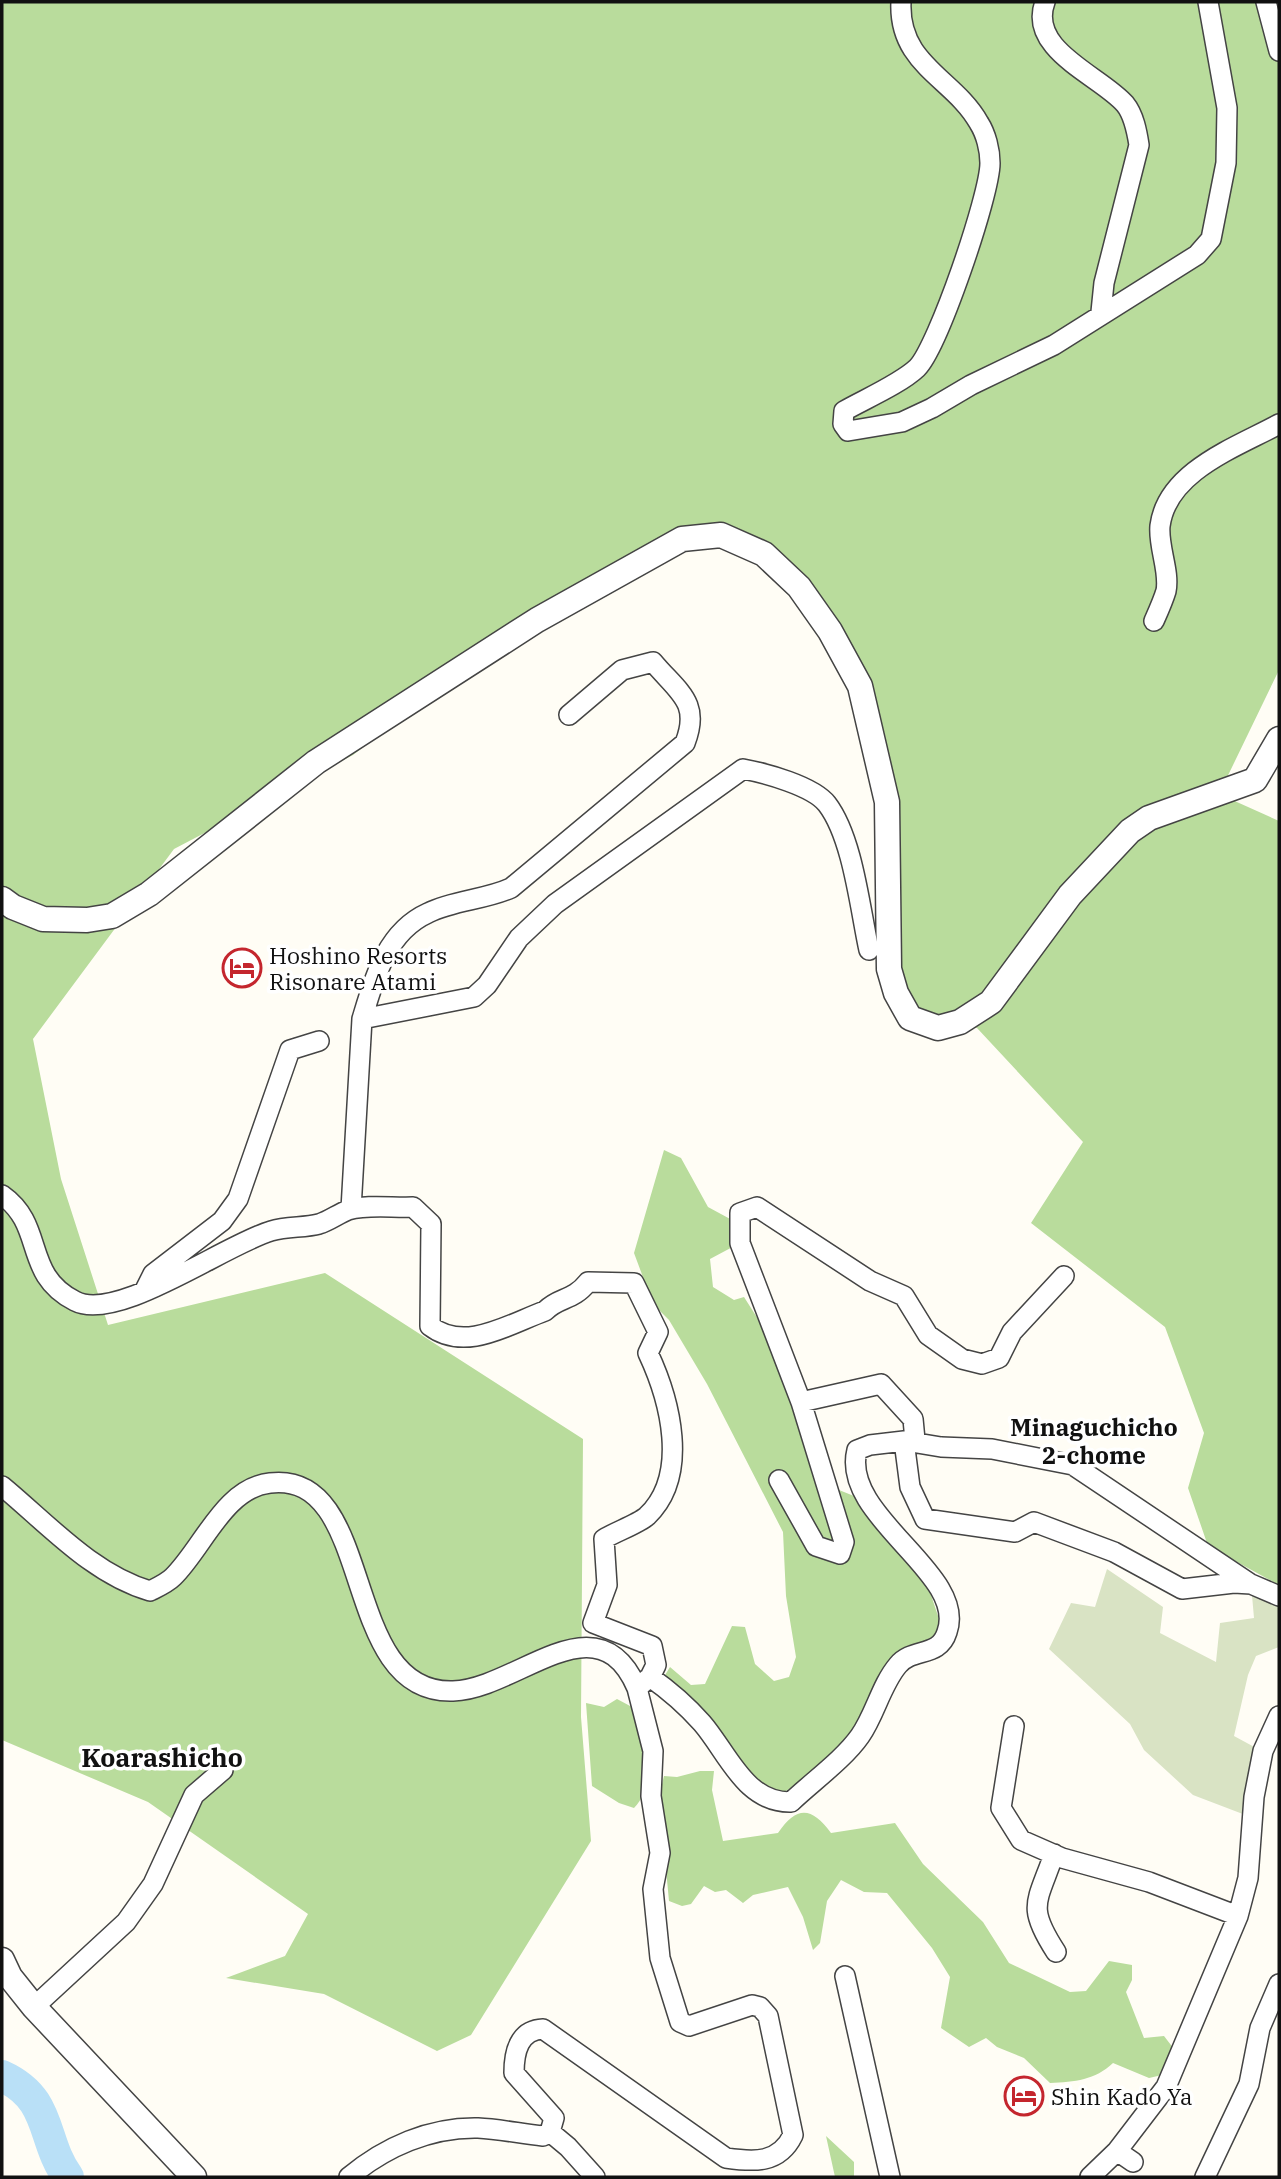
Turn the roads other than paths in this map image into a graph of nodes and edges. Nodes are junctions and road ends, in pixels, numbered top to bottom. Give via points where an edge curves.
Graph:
1 (901, 2) edge
2 (1045, 2) edge
3 (1208, 2) edge
4 (1266, 2) edge
5 (1279, 51) edge
6 (1101, 313) junction
7 (1279, 424) edge
8 (1154, 621) dead end
9 (569, 715) dead end
10 (1279, 739) edge
11 (2, 899) edge
12 (869, 950) dead end
13 (362, 1019) junction
14 (319, 1041) dead end
15 (2, 1195) edge
16 (351, 1209) junction
17 (1064, 1276) dead end
18 (145, 1290) junction
19 (801, 1402) junction
20 (909, 1441) junction
21 (779, 1480) dead end
22 (2, 1486) edge
23 (1251, 1584) junction
24 (1279, 1596) edge
25 (643, 1682) junction
26 (1279, 1716) edge
27 (1014, 1726) dead end
28 (223, 1770) dead end
29 (1054, 1854) junction
30 (1238, 1916) junction
31 (1056, 1952) dead end
32 (2, 1960) edge
33 (845, 1976) dead end
34 (1279, 1984) edge
35 (34, 2007) junction
36 (550, 2132) junction
37 (194, 2177) edge
38 (349, 2177) edge
39 (595, 2177) edge
40 (890, 2177) edge
41 (1090, 2177) edge
42 (1205, 2177) edge

1 - 6 street via 910,49 978,121 990,163 984,204 932,345 917,368 844,411 843,424 848,431 902,422 1054,345
2 - 6 street via 1047,34 1060,53 1125,104 1139,145 1104,283
3 - 6 street via 1227,108 1226,163 1211,240 1197,256
4 - 5 street
7 - 8 street via 1204,465 1182,483 1160,526 1166,590
9 - 13 street via 622,670 653,662 692,709 692,724 685,743 511,888 428,913 405,931 381,960
10 - 11 street via 1255,780 1149,818 1130,831 1070,895 991,1002 960,1022 938,1028 910,1018 889,969 887,802 860,686 799,587 764,554 721,535 682,538 537,620 316,762 149,894 112,916 43,919
12 - 13 street via 844,838 826,803 765,773 743,769 555,904 519,938 474,997
13 - 16 street
14 - 18 street via 290,1050 238,1199 222,1221 153,1273
15 - 18 street via 17,1205 28,1223 40,1270 75,1301 109,1306
16 - 18 street via 319,1224 272,1231
16 - 25 street via 412,1207 431,1224 430,1326 443,1336 467,1339 532,1315 578,1296 588,1282 634,1283 658,1332 648,1353 664,1387 671,1458 666,1493 645,1518 604,1539 607,1585 593,1623 652,1646 656,1665
17 - 19 street via 1012,1332 999,1358 982,1364 962,1359 928,1335 904,1296 870,1281 757,1207 740,1213 740,1243
19 - 20 street via 881,1384 913,1419
19 - 21 street via 844,1542 840,1554 816,1546
20 - 23 street via 992,1449 1073,1465
20 - 23 street via 910,1487 925,1519 1015,1532 1034,1522 1114,1552 1182,1589
20 - 25 street via 857,1450 858,1480 875,1510 944,1595 949,1629 942,1645 909,1655 897,1666 860,1736 791,1802 777,1803 759,1794 678,1697
22 - 25 street via 96,1566 124,1583 150,1591 172,1578 239,1495 268,1483 298,1484 318,1497 333,1517 388,1657 406,1675 426,1686 452,1691 480,1686 584,1646 610,1650
23 - 24 street
25 - 36 street via 660,1853 653,1889 660,1958 680,2022 690,2026 752,2005 760,2007 768,2016 793,2135 777,2157 726,2158 543,2029 533,2030 517,2047 514,2073 554,2118
26 - 30 street via 1267,1740 1259,1774 1248,1878
27 - 29 street via 1000,1808 1021,1840
28 - 35 street via 194,1795 153,1884 126,1922
29 - 30 street via 1149,1882
29 - 31 street via 1035,1910 1039,1926
30 - 41 street via 1166,2087 1125,2156
32 - 35 street
33 - 40 street
34 - 42 street via 1260,2028 1249,2084
35 - 37 street
36 - 38 street via 543,2136 477,2128 429,2134 399,2144
36 - 39 street

